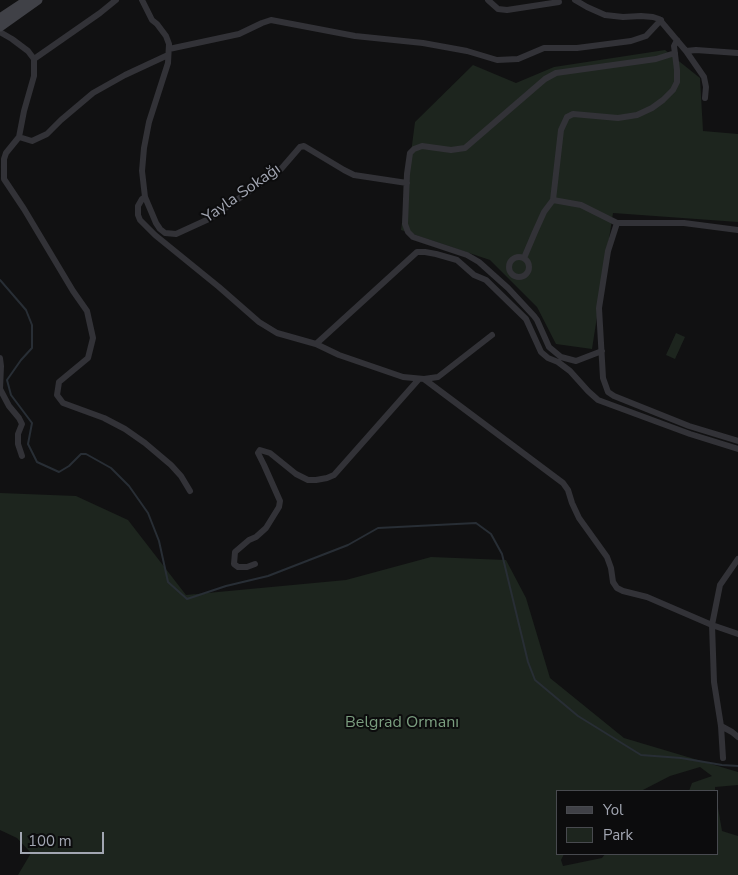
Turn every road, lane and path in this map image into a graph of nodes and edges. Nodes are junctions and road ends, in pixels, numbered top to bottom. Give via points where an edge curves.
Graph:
1 (27, 0) edge
2 (38, 0) edge
3 (116, 0) edge
4 (142, 0) edge
5 (488, 0) edge
6 (575, 0) edge
7 (558, 2) dead end
8 (530, 3) edge
9 (0, 18) edge
10 (661, 20) junction
11 (0, 27) edge
12 (0, 32) edge
13 (677, 40) junction
14 (686, 51) junction
15 (169, 52) junction
16 (674, 53) junction
17 (738, 54) edge
18 (34, 59) junction
19 (705, 98) dead end
20 (19, 137) junction
21 (406, 183) junction
22 (145, 196) junction
23 (552, 200) junction
24 (617, 223) junction
25 (738, 230) edge
26 (524, 258) junction
27 (516, 277) junction
28 (508, 288) junction
29 (492, 335) dead end
30 (316, 344) junction
31 (602, 351) junction
32 (0, 358) edge
33 (422, 379) junction
34 (738, 441) edge
35 (738, 449) edge
36 (22, 456) dead end
37 (190, 492) dead end
38 (738, 559) edge
39 (255, 564) dead end
40 (712, 625) junction
41 (738, 634) edge
42 (721, 726) junction
43 (738, 736) edge
44 (723, 758) dead end

1 - 9 main road
2 - 11 main road
3 - 18 street
4 - 15 street via 152,20 166,36
5 - 8 street via 498,9 507,10
6 - 10 street via 605,15
7 - 8 street
10 - 13 street
10 - 15 street via 646,36 631,41 577,48 544,48 518,59 497,60 423,43 355,36 271,20 239,34
12 - 18 street via 28,51
13 - 14 street
13 - 16 street
14 - 17 street
14 - 19 street via 705,79
15 - 20 street via 93,93 47,134 32,141
15 - 22 street, Yayla Sokağı via 144,148
16 - 21 street via 656,59 550,75 465,148 451,150 422,146 414,149 410,153
16 - 23 street via 677,82 673,90 652,108 618,118 573,114 567,117 562,130
18 - 20 street via 34,76
20 - 37 street via 6,153 4,179 87,311 94,338 88,358 59,382 57,395 64,403 104,418 145,443 176,470
21 - 22 street, Yayla Sokağı via 354,175 304,146 281,169 219,213 176,234 160,229
21 - 28 street via 405,224 408,232 413,237 467,255
22 - 30 street via 138,206 138,216 155,235 259,322 277,332
23 - 24 street via 581,205
23 - 26 street
24 - 25 street via 684,223
24 - 31 street via 600,294
26 - 27 street via 529,270 526,275
26 - 27 street via 517,257 510,264 509,270
27 - 28 street
28 - 31 street via 538,320 549,347 561,357 576,361
29 - 33 street via 438,377
30 - 33 street via 403,377
30 - 35 street via 417,252 436,254 458,260 474,275 486,280 526,319 541,352 570,371 598,400
31 - 34 street via 603,378 608,392 614,396 689,426
32 - 36 street via 0,389 22,424 18,434
33 - 39 street via 334,475 308,480 270,453 260,450 258,453 280,501 266,528 235,552 234,564 238,567
33 - 40 street via 566,486 576,513 607,557 617,588 647,597
38 - 40 street via 720,585
40 - 41 street
40 - 42 street via 714,682
42 - 43 street
42 - 44 street

